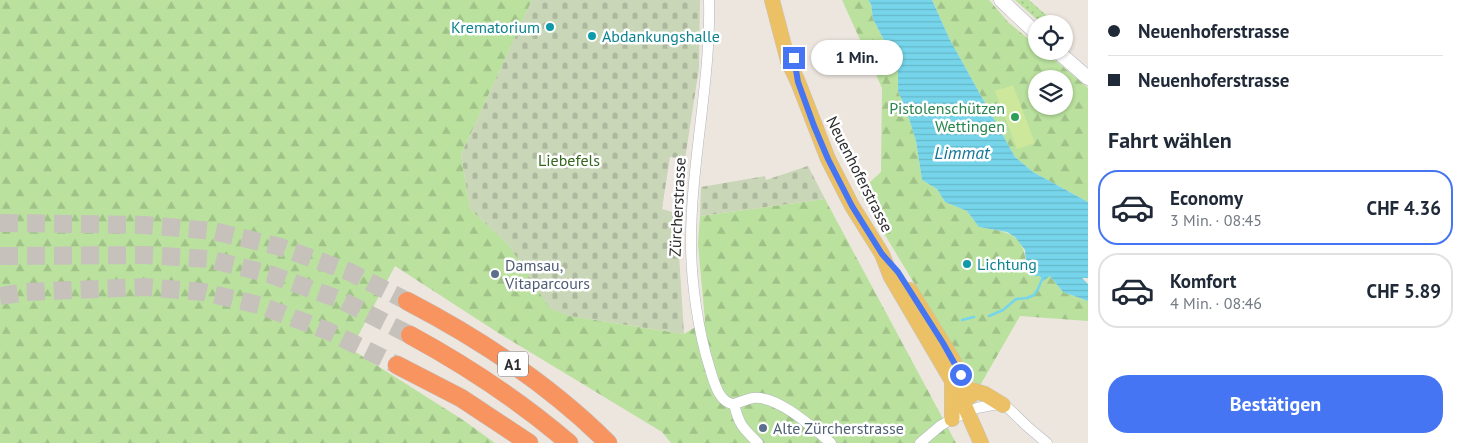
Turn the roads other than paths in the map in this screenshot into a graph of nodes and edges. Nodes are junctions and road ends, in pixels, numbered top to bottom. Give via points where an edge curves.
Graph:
1 (709, 0) edge
2 (772, 0) edge
3 (781, 0) edge
4 (1001, 0) edge
5 (1028, 25) edge
6 (1067, 60) edge
7 (1088, 78) edge
8 (798, 82) junction
9 (882, 254) junction
10 (406, 301) tunnel mouth
11 (410, 335) tunnel mouth
12 (397, 364) tunnel mouth
13 (952, 380) junction
14 (968, 389) junction
15 (734, 404) junction
16 (1003, 405) junction
17 (972, 410) junction
18 (952, 419) junction
19 (528, 443) edge
20 (569, 443) edge
21 (608, 443) edge
22 (758, 443) edge
23 (831, 443) edge
24 (920, 443) edge
25 (981, 443) edge
26 (990, 443) edge
27 (1047, 443) edge

1 - 15 street, Zürcherstrasse via 709,49 696,163 692,263 707,359 722,397
2 - 8 main road, Neuenhoferstrasse via 788,61
3 - 8 main road, Neuenhoferstrasse
4 - 5 main road
6 - 7 main road
8 - 9 main road, Neuenhoferstrasse via 828,159
9 - 13 main road, Neuenhoferstrasse via 891,277
9 - 14 main road, Neuenhoferstrasse via 898,272
10 - 21 highway, A1 via 456,327 515,365 567,405
11 - 20 highway, A1 via 488,381
12 - 19 highway via 461,398
13 - 17 main road, Neuenhoferstrasse
13 - 18 main road
14 - 16 main road via 985,394
14 - 17 main road, Neuenhoferstrasse
15 - 22 street via 738,421
15 - 23 street via 758,398 774,402 808,422
16 - 17 street
16 - 27 street
17 - 18 street
17 - 25 main road
17 - 26 main road
18 - 24 street

